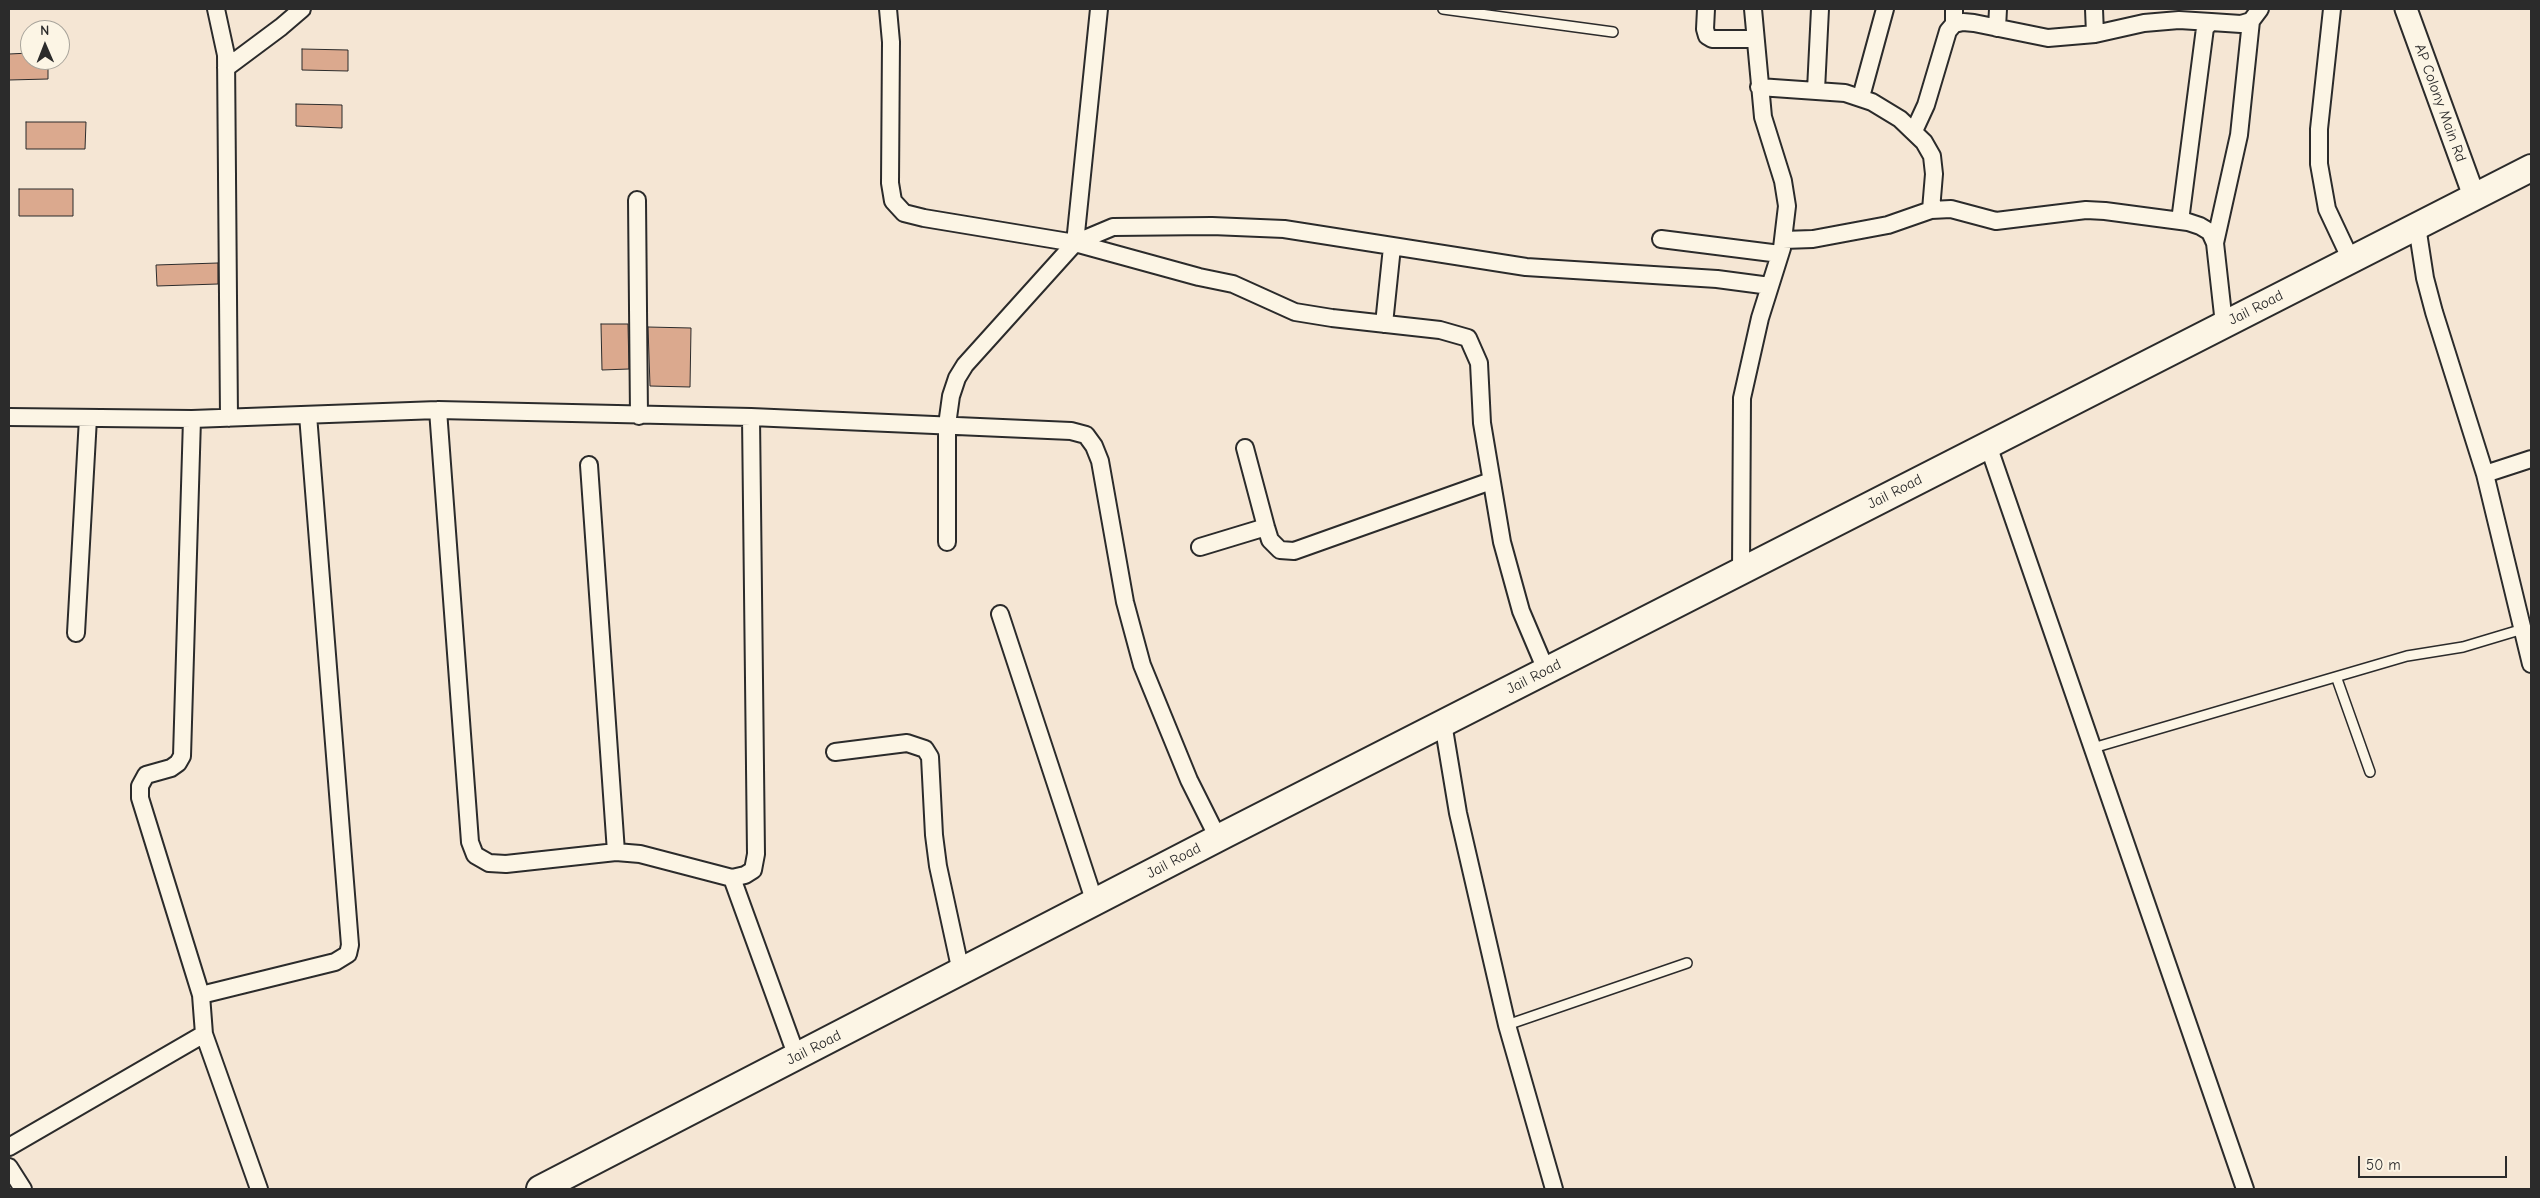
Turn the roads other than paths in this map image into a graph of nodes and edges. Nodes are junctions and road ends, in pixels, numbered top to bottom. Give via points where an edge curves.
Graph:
1 (216, 9) edge
2 (302, 9) edge
3 (1099, 9) edge
4 (1443, 9) edge
5 (1706, 9) edge
6 (1753, 9) edge
7 (1820, 9) edge
8 (1884, 9) edge
9 (1998, 9) edge
10 (2094, 9) edge
11 (2332, 9) edge
12 (2406, 9) edge
13 (891, 11) edge
14 (2255, 15) edge
15 (1954, 16) edge
16 (2211, 22) junction
17 (1997, 28) junction
18 (1613, 32) dead end
19 (2095, 34) junction
20 (1754, 39) junction
21 (226, 68) junction
22 (1759, 87) junction
23 (1816, 90) junction
24 (1861, 97) junction
25 (1914, 130) junction
26 (2531, 168) edge
27 (2474, 196) junction
28 (638, 200) dead end
29 (1930, 210) junction
30 (2180, 221) junction
31 (2417, 226) junction
32 (1661, 239) dead end
33 (1075, 243) junction
34 (2214, 243) junction
35 (1392, 246) junction
36 (1781, 247) junction
37 (2351, 260) junction
38 (1770, 286) junction
39 (1384, 324) junction
40 (2224, 324) junction
41 (438, 410) junction
42 (308, 415) junction
43 (639, 416) junction
44 (9, 417) edge
45 (751, 417) junction
46 (88, 418) junction
47 (229, 418) junction
48 (192, 419) junction
49 (947, 425) junction
50 (1988, 445) junction
51 (1245, 448) dead end
52 (2531, 460) edge
53 (589, 465) dead end
54 (2485, 474) junction
55 (1491, 481) junction
56 (1266, 527) junction
57 (947, 542) dead end
58 (1200, 547) dead end
59 (1741, 571) junction
60 (1000, 614) dead end
61 (2523, 629) junction
62 (76, 633) dead end
63 (2531, 664) edge
64 (1546, 670) junction
65 (2337, 679) junction
66 (1443, 723) junction
67 (2093, 748) junction
68 (835, 752) dead end
69 (2370, 772) dead end
70 (1218, 838) junction
71 (616, 852) junction
72 (732, 878) junction
73 (1095, 903) junction
74 (1687, 962) dead end
75 (961, 972) junction
76 (201, 995) junction
77 (1507, 1025) junction
78 (204, 1034) junction
79 (797, 1057) junction
80 (9, 1147) edge
81 (9, 1167) edge
82 (23, 1189) edge
83 (259, 1189) edge
84 (540, 1189) edge
85 (1554, 1189) edge
86 (2245, 1189) edge

1 - 21 street
2 - 21 street
3 - 33 street
4 - 18 lane
5 - 20 street via 1707,36 1712,39
6 - 20 street
7 - 23 street
8 - 24 street
9 - 17 street
10 - 19 street
11 - 37 street via 2319,129 2319,164 2328,210
12 - 27 street, AP Colony Main Rd
13 - 33 street via 892,200 904,212 924,218
14 - 16 street via 2241,24
14 - 34 street via 2239,136
15 - 17 street via 1962,22
15 - 25 street via 1926,105
16 - 19 street via 2144,23
16 - 30 street via 2205,28
17 - 19 street via 2048,38
20 - 22 street
21 - 47 street
22 - 23 street
22 - 36 street via 1766,131 1783,181 1787,206
23 - 24 street
24 - 25 street via 1886,109
25 - 29 street via 1932,156 1934,174
26 - 27 main road, Jail Road
27 - 31 main road, Jail Road
28 - 43 street
29 - 30 street via 1951,209 1996,220 2086,210
29 - 36 street via 1888,225
30 - 34 street via 2210,232
31 - 37 main road, Jail Road
31 - 54 street via 2434,312
32 - 36 street
33 - 35 street via 1113,227 1230,226 1284,229
33 - 39 street via 1233,284 1295,312
33 - 49 street via 965,364 951,396
34 - 40 street
35 - 38 street via 1526,267
35 - 39 street
36 - 38 street
37 - 40 main road, Jail Road
38 - 59 street via 1742,398
39 - 55 street via 1440,330 1468,338 1479,364 1482,424
40 - 50 main road, Jail Road
41 - 42 street
41 - 43 street
41 - 71 street via 470,842 475,855 489,863 506,864
42 - 47 street
42 - 76 street via 350,945 348,954 334,962
43 - 45 street
44 - 46 street
45 - 49 street
45 - 72 street via 756,854 753,870
46 - 48 street
46 - 62 street
47 - 48 street
48 - 76 street via 182,756 171,768 146,775 140,786 140,798
49 - 57 street
49 - 70 street via 1071,431 1086,435 1094,446 1100,462 1125,602 1142,665 1189,780
50 - 59 main road, Jail Road
50 - 67 street
51 - 56 street
52 - 54 street
53 - 71 street
54 - 61 street
55 - 56 street via 1294,551 1280,550 1270,540
55 - 64 street via 1514,591
56 - 58 street
59 - 64 main road, Jail Road
60 - 73 street
61 - 63 street
61 - 65 lane via 2463,647 2407,656
64 - 66 main road, Jail Road
65 - 67 lane
65 - 69 lane
66 - 70 main road, Jail Road
66 - 77 street via 1458,813
67 - 86 street
68 - 75 street via 907,743 925,748 930,757 938,866
70 - 73 main road, Jail Road
71 - 72 street via 662,859
72 - 79 street
73 - 75 main road, Jail Road
74 - 77 lane
75 - 79 main road, Jail Road
76 - 78 street
77 - 85 street
78 - 80 street
78 - 83 street
79 - 84 main road, Jail Road
81 - 82 street

